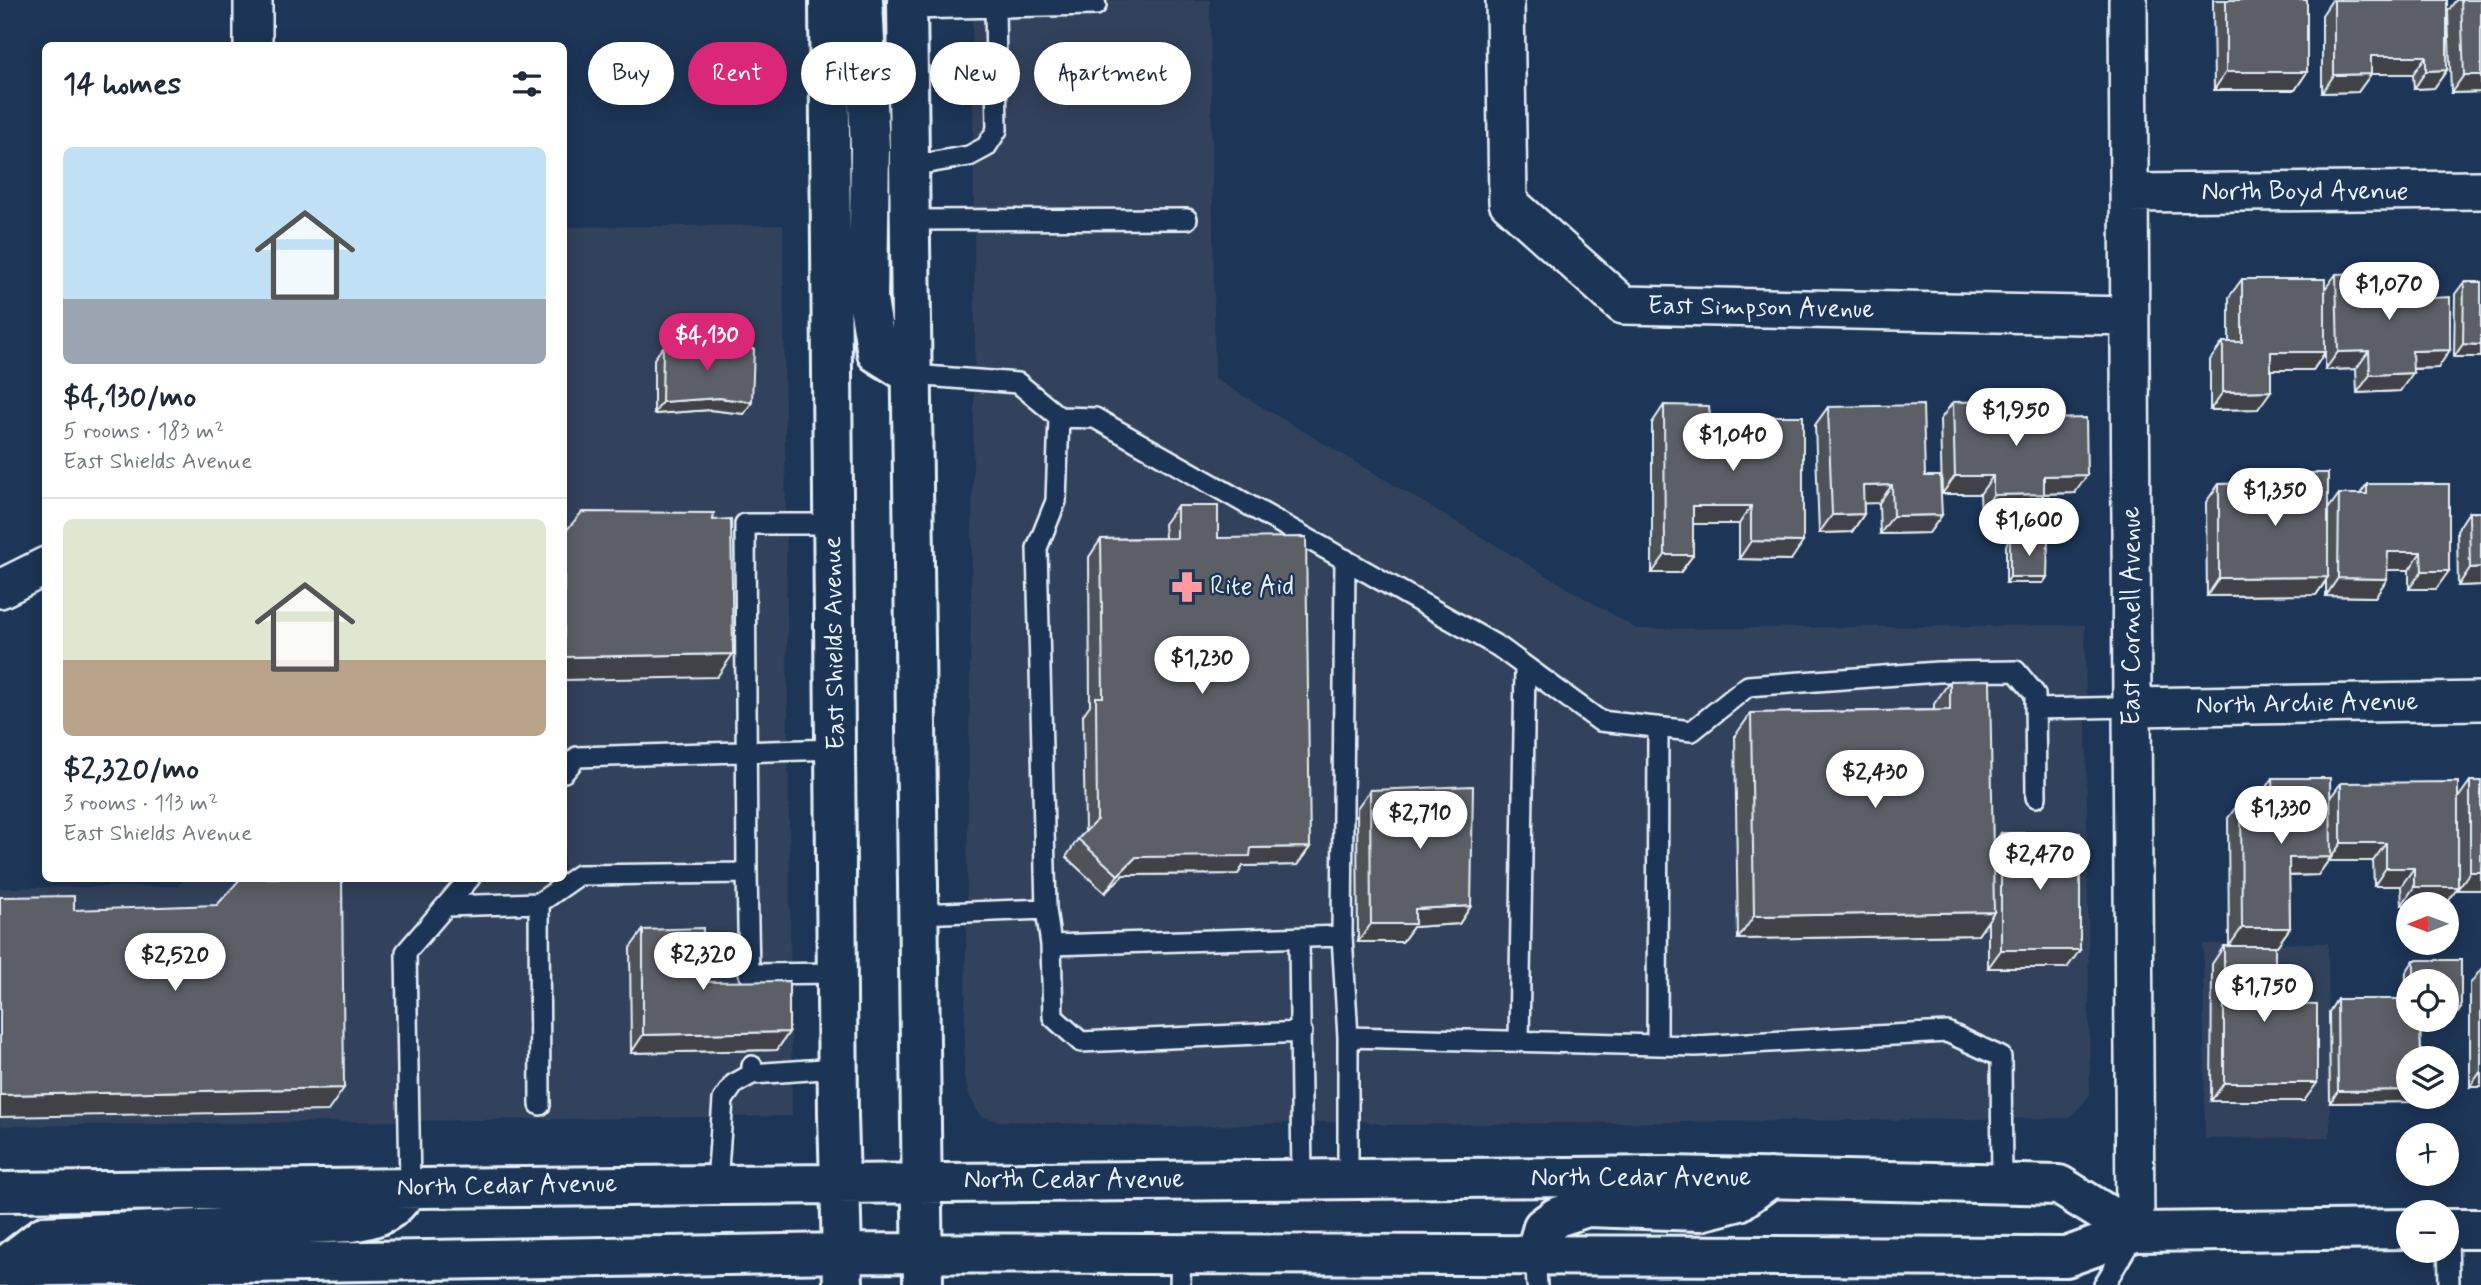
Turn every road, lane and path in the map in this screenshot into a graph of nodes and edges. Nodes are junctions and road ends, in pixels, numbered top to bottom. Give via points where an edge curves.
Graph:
1 (253, 0) edge
2 (829, 0) edge
3 (863, 0) edge
4 (1505, 0) edge
5 (2128, 0) edge
6 (907, 4) edge
7 (1096, 5) dead end
8 (995, 7) junction
9 (253, 42) edge
10 (909, 166) junction
11 (2481, 190) edge
12 (2129, 193) junction
13 (1187, 219) dead end
14 (910, 220) junction
15 (2130, 316) junction
16 (912, 375) junction
17 (1059, 418) junction
18 (833, 524) junction
19 (1345, 559) junction
20 (42, 568) edge
21 (0, 589) edge
22 (1525, 667) junction
23 (2481, 701) edge
24 (2132, 707) junction
25 (2035, 709) junction
26 (1658, 727) junction
27 (836, 749) junction
28 (746, 751) junction
29 (567, 769) edge
30 (2036, 797) dead end
31 (747, 873) junction
32 (467, 882) edge
33 (539, 903) junction
34 (446, 906) junction
35 (1046, 909) junction
36 (918, 914) junction
37 (1342, 936) junction
38 (1299, 938) junction
39 (1051, 945) junction
40 (838, 973) junction
41 (1302, 1032) junction
42 (1348, 1037) junction
43 (1519, 1041) junction
44 (1657, 1045) junction
45 (838, 1068) junction
46 (540, 1105) dead end
47 (1770, 1178) junction
48 (1302, 1179) junction
49 (1348, 1179) junction
50 (839, 1182) junction
51 (921, 1182) junction
52 (717, 1184) junction
53 (2002, 1184) junction
54 (410, 1187) junction
55 (0, 1192) edge
56 (2396, 1229) edge
57 (2135, 1232) junction
58 (2453, 1263) edge
59 (843, 1269) edge
60 (923, 1269) edge
61 (1181, 1269) edge
62 (1536, 1270) edge
63 (410, 1272) edge
64 (3, 1273) edge
65 (2104, 1285) edge
66 (2449, 1285) edge

1 - 9 street
2 - 18 main road, East Shields Avenue
3 - 16 main road via 870,147 868,300 877,353
4 - 15 street, East Simpson Avenue via 1508,202 1623,305
5 - 12 street, East Cornell Avenue
6 - 8 lane
6 - 10 main road
7 - 8 lane
8 - 10 lane via 997,130 986,146 969,156
10 - 14 main road
11 - 12 street, North Boyd Avenue
12 - 15 street, East Cornell Avenue
13 - 14 lane
14 - 16 main road
15 - 24 street, East Cornell Avenue
16 - 17 lane via 1018,383
16 - 36 main road
17 - 19 lane via 1095,418
17 - 35 lane via 1056,501 1037,548
18 - 27 main road, East Shields Avenue
18 - 28 lane via 745,524
19 - 22 lane via 1499,647
19 - 37 lane
20 - 21 street
22 - 26 lane via 1600,721
22 - 43 lane
23 - 24 street, North Archie Avenue
24 - 25 lane
24 - 57 street, East Cornell Avenue
25 - 26 lane via 2035,694 2016,671 1938,672 1748,686 1692,731
25 - 30 lane
26 - 44 lane
27 - 28 lane
27 - 40 main road, East Shields Avenue
28 - 29 lane via 577,757
28 - 31 lane
31 - 33 lane via 579,875
31 - 40 lane via 749,981
32 - 34 lane
33 - 34 lane
33 - 46 lane
34 - 54 lane via 405,952
35 - 36 lane
35 - 39 lane
36 - 51 main road
37 - 38 lane
37 - 42 lane
38 - 39 lane
38 - 41 lane
39 - 41 lane via 1053,1017 1081,1042
40 - 45 main road, East Shields Avenue
41 - 48 lane
42 - 43 lane
42 - 49 lane
43 - 44 lane
44 - 53 lane via 1947,1032 2001,1057
45 - 50 main road, East Shields Avenue
45 - 52 lane via 752,1070 734,1084 723,1100
47 - 49 main road, North Cedar Avenue
47 - 53 main road, North Cedar Avenue
47 - 62 main road via 1739,1201 1700,1211 1587,1207 1557,1217 1543,1227
48 - 49 main road, North Cedar Avenue
48 - 51 main road, North Cedar Avenue
50 - 51 main road, North Cedar Avenue
50 - 52 main road, North Cedar Avenue
50 - 59 main road, East Shields Avenue
51 - 60 main road
52 - 54 main road, North Cedar Avenue
53 - 57 main road, North Cedar Avenue via 2059,1185
54 - 55 main road, North Cedar Avenue
54 - 64 main road via 397,1206 351,1222 44,1236
56 - 57 main road
57 - 62 main road via 2066,1257
57 - 65 lane
58 - 66 lane
59 - 60 main road
59 - 63 main road
60 - 61 main road
61 - 62 main road
63 - 64 main road

